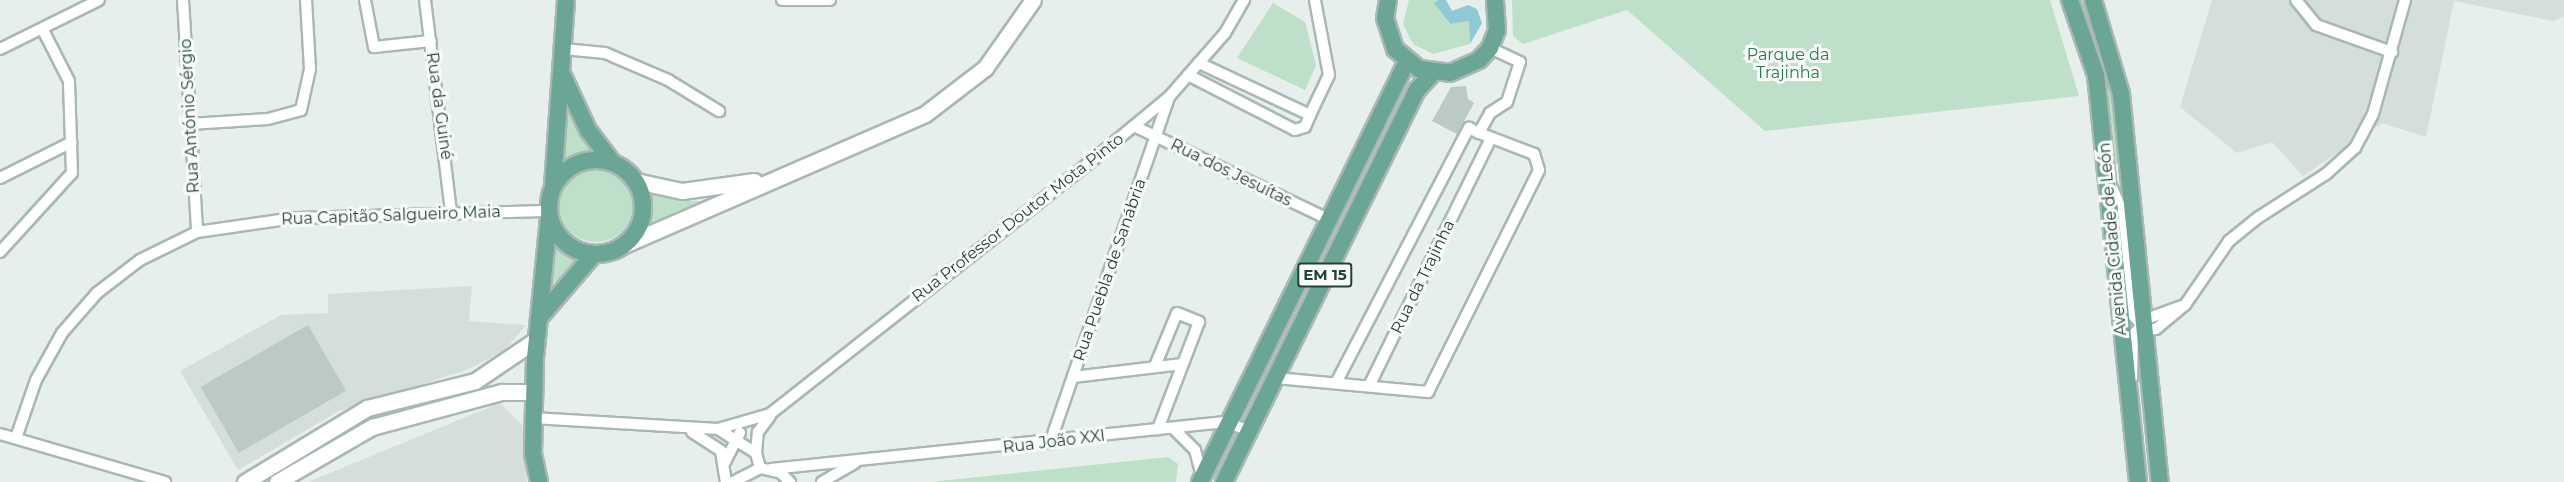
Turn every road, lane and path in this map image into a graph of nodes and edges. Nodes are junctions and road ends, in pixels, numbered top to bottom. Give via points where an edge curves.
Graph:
1 (99, 0) edge
2 (183, 0) edge
3 (306, 0) edge
4 (365, 0) edge
5 (425, 0) edge
6 (566, 0) edge
7 (782, 0) edge
8 (830, 0) edge
9 (1033, 0) edge
10 (1244, 0) edge
11 (1388, 0) edge
12 (1495, 0) edge
13 (2070, 0) edge
14 (2092, 0) edge
15 (2296, 0) edge
16 (2405, 0) edge
17 (1311, 1) edge
18 (42, 28) junction
19 (430, 41) junction
20 (1490, 48) junction
21 (0, 49) edge
22 (564, 49) junction
23 (2392, 52) junction
24 (1407, 61) junction
25 (1199, 63) junction
26 (1433, 73) junction
27 (1188, 75) junction
28 (563, 76) junction
29 (1169, 97) junction
30 (719, 111) dead end
31 (1310, 115) junction
32 (190, 124) junction
33 (1134, 126) junction
34 (1479, 133) junction
35 (1156, 137) junction
36 (1491, 138) junction
37 (72, 142) junction
38 (611, 161) junction
39 (0, 178) edge
40 (772, 179) junction
41 (2109, 180) junction
42 (636, 181) junction
43 (553, 186) junction
44 (451, 213) junction
45 (549, 213) junction
46 (1328, 219) junction
47 (197, 232) junction
48 (626, 244) junction
49 (0, 252) edge
50 (594, 254) junction
51 (2139, 291) junction
52 (2186, 305) junction
53 (2165, 312) junction
54 (539, 318) junction
55 (2166, 324) junction
56 (2142, 327) junction
57 (537, 339) junction
58 (1182, 364) junction
59 (2145, 365) junction
60 (1155, 366) junction
61 (1073, 377) junction
62 (1275, 378) junction
63 (1336, 383) junction
64 (1369, 386) junction
65 (534, 392) junction
66 (2126, 397) junction
67 (770, 414) junction
68 (533, 418) junction
69 (754, 421) junction
70 (1227, 422) junction
71 (1173, 428) junction
72 (683, 429) junction
73 (718, 429) junction
74 (1158, 429) junction
75 (1248, 431) junction
76 (0, 434) edge
77 (735, 437) junction
78 (16, 438) junction
79 (1050, 444) junction
80 (756, 453) junction
81 (725, 462) junction
82 (857, 462) junction
83 (766, 469) junction
84 (1206, 481) edge
85 (165, 482) edge
86 (245, 482) edge
87 (277, 482) edge
88 (539, 482) edge
89 (726, 482) edge
90 (733, 482) edge
91 (790, 482) edge
92 (822, 482) edge
93 (1224, 482) edge
94 (2138, 482) edge
95 (2160, 482) edge

1 - 18 street
2 - 32 street, Rua António Sérgio
3 - 32 street via 310,69 301,110 268,118
4 - 19 street via 374,47
5 - 19 street, Rua da Guiné
6 - 22 main road
7 - 8 street
9 - 40 street via 985,69 957,94 925,114
10 - 25 street, Rua Professor Doutor Mota Pinto via 1225,33
11 - 24 main road via 1388,34
12 - 20 main road via 1497,30
13 - 41 main road, Avenida Cidade de León via 2096,75
14 - 51 main road, Avenida Cidade de León via 2121,94
15 - 23 street via 2316,25
16 - 23 street
17 - 31 street via 1329,75
18 - 21 street
18 - 37 street via 69,81
19 - 44 street, Rua da Guiné
20 - 26 main road via 1465,69
20 - 34 street via 1520,62 1507,102 1490,112
22 - 28 main road
22 - 30 street via 605,53 668,80
23 - 52 street via 2370,124 2355,148 2326,174 2229,241
24 - 26 main road
24 - 46 main road, EM 15
25 - 27 street, Rua Professor Doutor Mota Pinto
25 - 31 street
26 - 62 main road, EM 15 via 1417,90
27 - 29 street, Rua Professor Doutor Mota Pinto
27 - 31 street via 1295,130 1305,127
28 - 38 main road via 588,130
28 - 43 main road
29 - 33 street, Rua Professor Doutor Mota Pinto
29 - 35 street, Rua Puebla de Sanábria
32 - 47 street, Rua António Sérgio
33 - 35 street, Rua dos Jesuítas
33 - 67 street, Rua Professor Doutor Mota Pinto
34 - 36 street
34 - 63 street, Rua da Trajinha via 1469,128
35 - 46 street, Rua dos Jesuítas
35 - 61 street, Rua Puebla de Sanábria
36 - 64 street, Rua da Trajinha
36 - 64 street via 1534,154 1539,170 1428,392
37 - 39 street
37 - 49 street via 72,173
38 - 42 main road
38 - 43 main road via 584,161 561,174
40 - 42 street via 682,190
40 - 48 street
41 - 56 street via 2123,213 2130,312
41 - 66 main road, Avenida Cidade de León
42 - 48 main road via 644,208 639,228
43 - 45 main road
44 - 45 street, Rua Capitão Salgueiro Maia
44 - 47 street, Rua Capitão Salgueiro Maia via 294,218
45 - 50 main road via 565,243
45 - 54 main road
46 - 70 main road, EM 15
47 - 78 street, Rua Capitão Salgueiro Maia via 141,260 97,293 62,333 36,380
48 - 50 main road
50 - 54 main road
51 - 53 street
51 - 56 main road, Avenida Cidade de León
52 - 53 street
52 - 55 street
53 - 56 street via 2149,318
54 - 57 main road
55 - 56 street
55 - 59 street via 2151,344
56 - 59 main road, Avenida Cidade de León
56 - 66 street via 2133,335 2134,370
57 - 65 main road
57 - 86 street via 475,381 367,408
58 - 60 street
58 - 60 street via 1199,322 1177,313
58 - 74 street
59 - 95 main road, Avenida Cidade de León
60 - 61 street
61 - 79 street, Rua Puebla de Sanábria
62 - 63 street
62 - 75 main road, EM 15
63 - 64 street
65 - 68 main road
65 - 87 street via 502,392 372,427
66 - 94 main road, Avenida Cidade de León
67 - 69 street, Rua Professor Doutor Mota Pinto
67 - 80 street, Rua Professor Doutor Mota Pinto via 758,432
68 - 72 street
68 - 88 main road via 532,453
69 - 73 street, Rua Professor Doutor Mota Pinto
69 - 77 street, Rua Professor Doutor Mota Pinto
70 - 71 street, Rua João XXI
70 - 75 street, Rua João XXI
70 - 84 main road via 1234,440
71 - 74 street, Rua João XXI
71 - 84 street via 1195,450
72 - 73 street
72 - 81 street via 714,443
73 - 77 street
74 - 79 street, Rua João XXI
75 - 93 main road, EM 15
76 - 78 street
77 - 80 street
77 - 81 street, Rua Professor Doutor Mota Pinto
78 - 85 street
79 - 82 street, Rua João XXI
80 - 83 street
81 - 89 street
82 - 83 street, Rua João XXI
82 - 92 street, Rua João XXI
83 - 90 street
83 - 91 street

